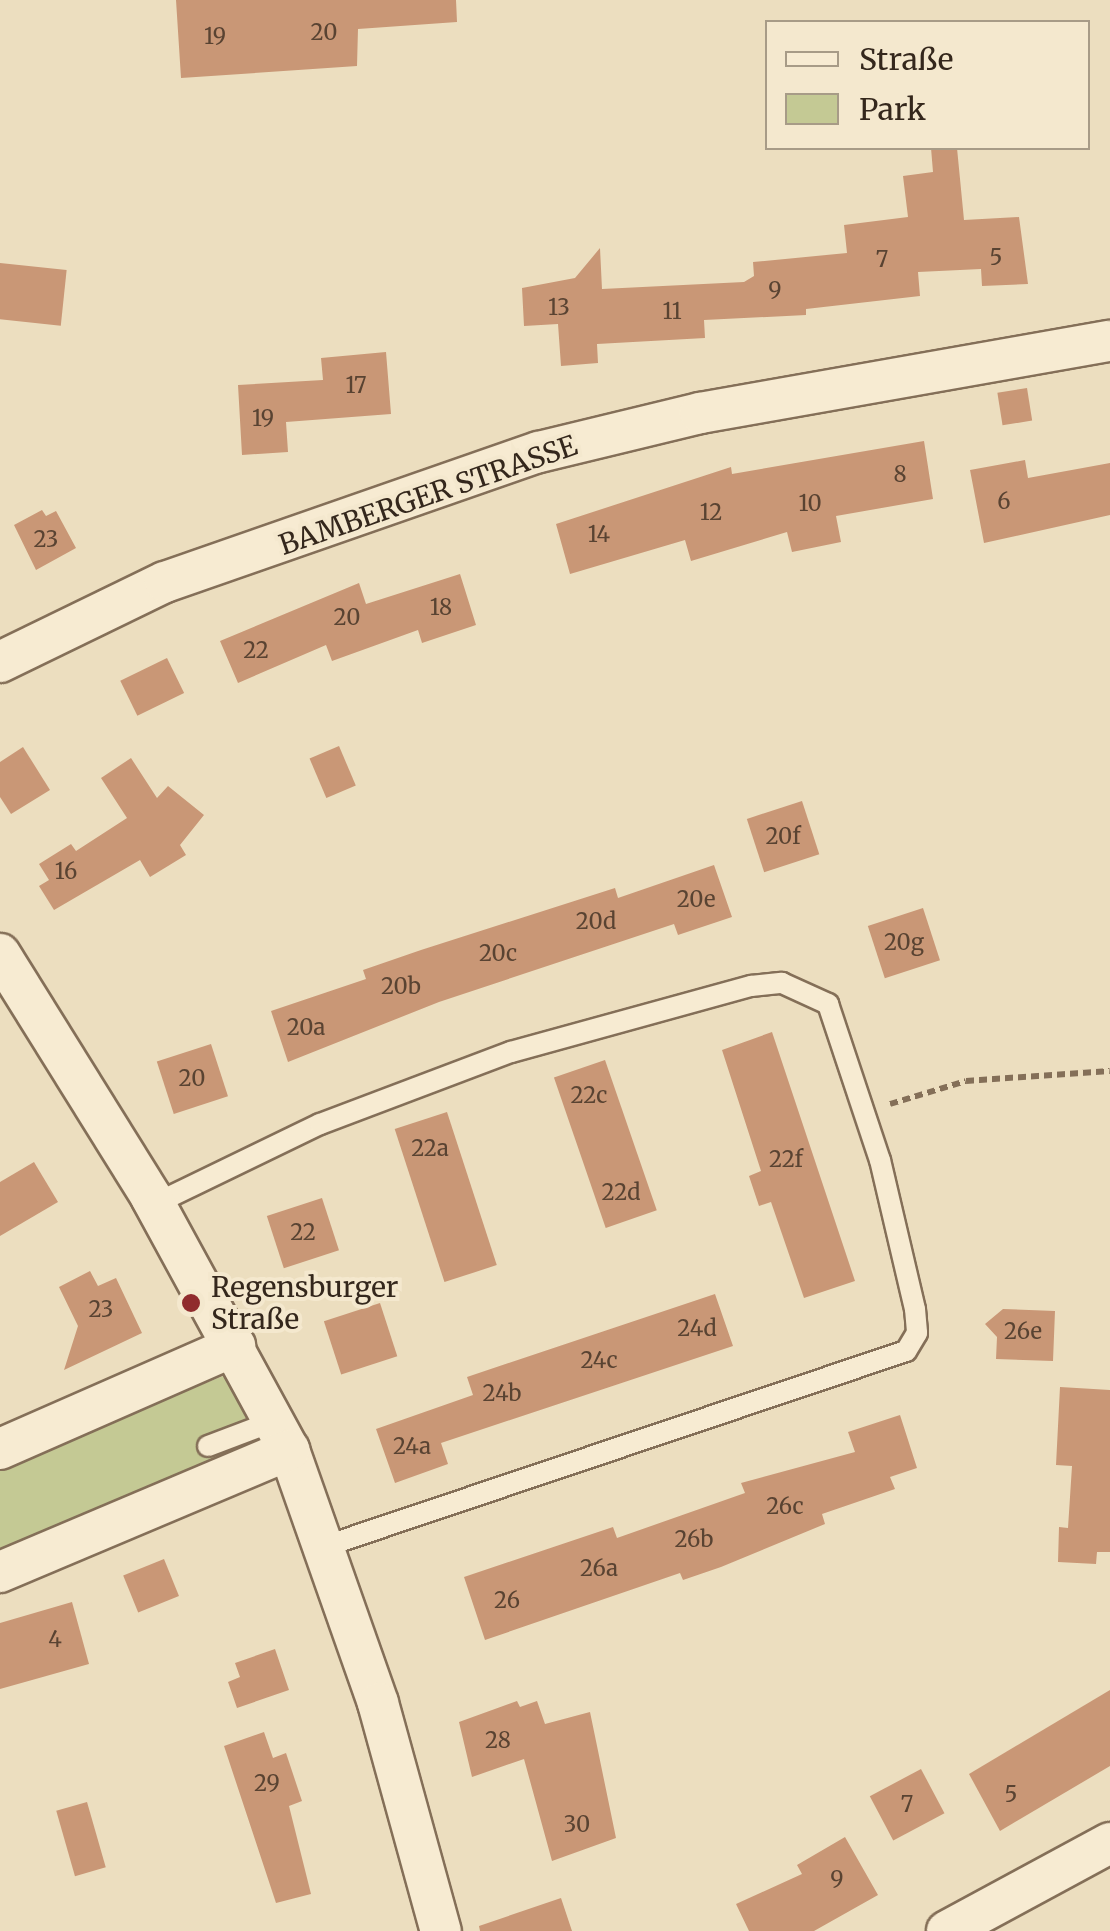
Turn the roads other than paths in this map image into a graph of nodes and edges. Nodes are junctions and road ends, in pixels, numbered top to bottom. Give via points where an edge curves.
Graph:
1 (1110, 341) edge
2 (0, 662) edge
3 (0, 954) edge
4 (155, 1204) junction
5 (235, 1346) junction
6 (281, 1436) junction
7 (208, 1446) dead end
8 (0, 1448) edge
9 (326, 1546) junction
10 (0, 1572) edge
11 (1110, 1843) edge
12 (441, 1931) edge
13 (947, 1931) edge

1 - 2 street, BAMBERGER STRASSE via 718,410 539,452 165,582
3 - 4 street
4 - 5 street
4 - 9 lane via 320,1124 502,1056 751,986 782,983 828,1004 865,1112 915,1310 917,1334 906,1351
5 - 6 street
5 - 8 street
6 - 7 lane
6 - 9 street
6 - 10 street
9 - 12 street
11 - 13 street

